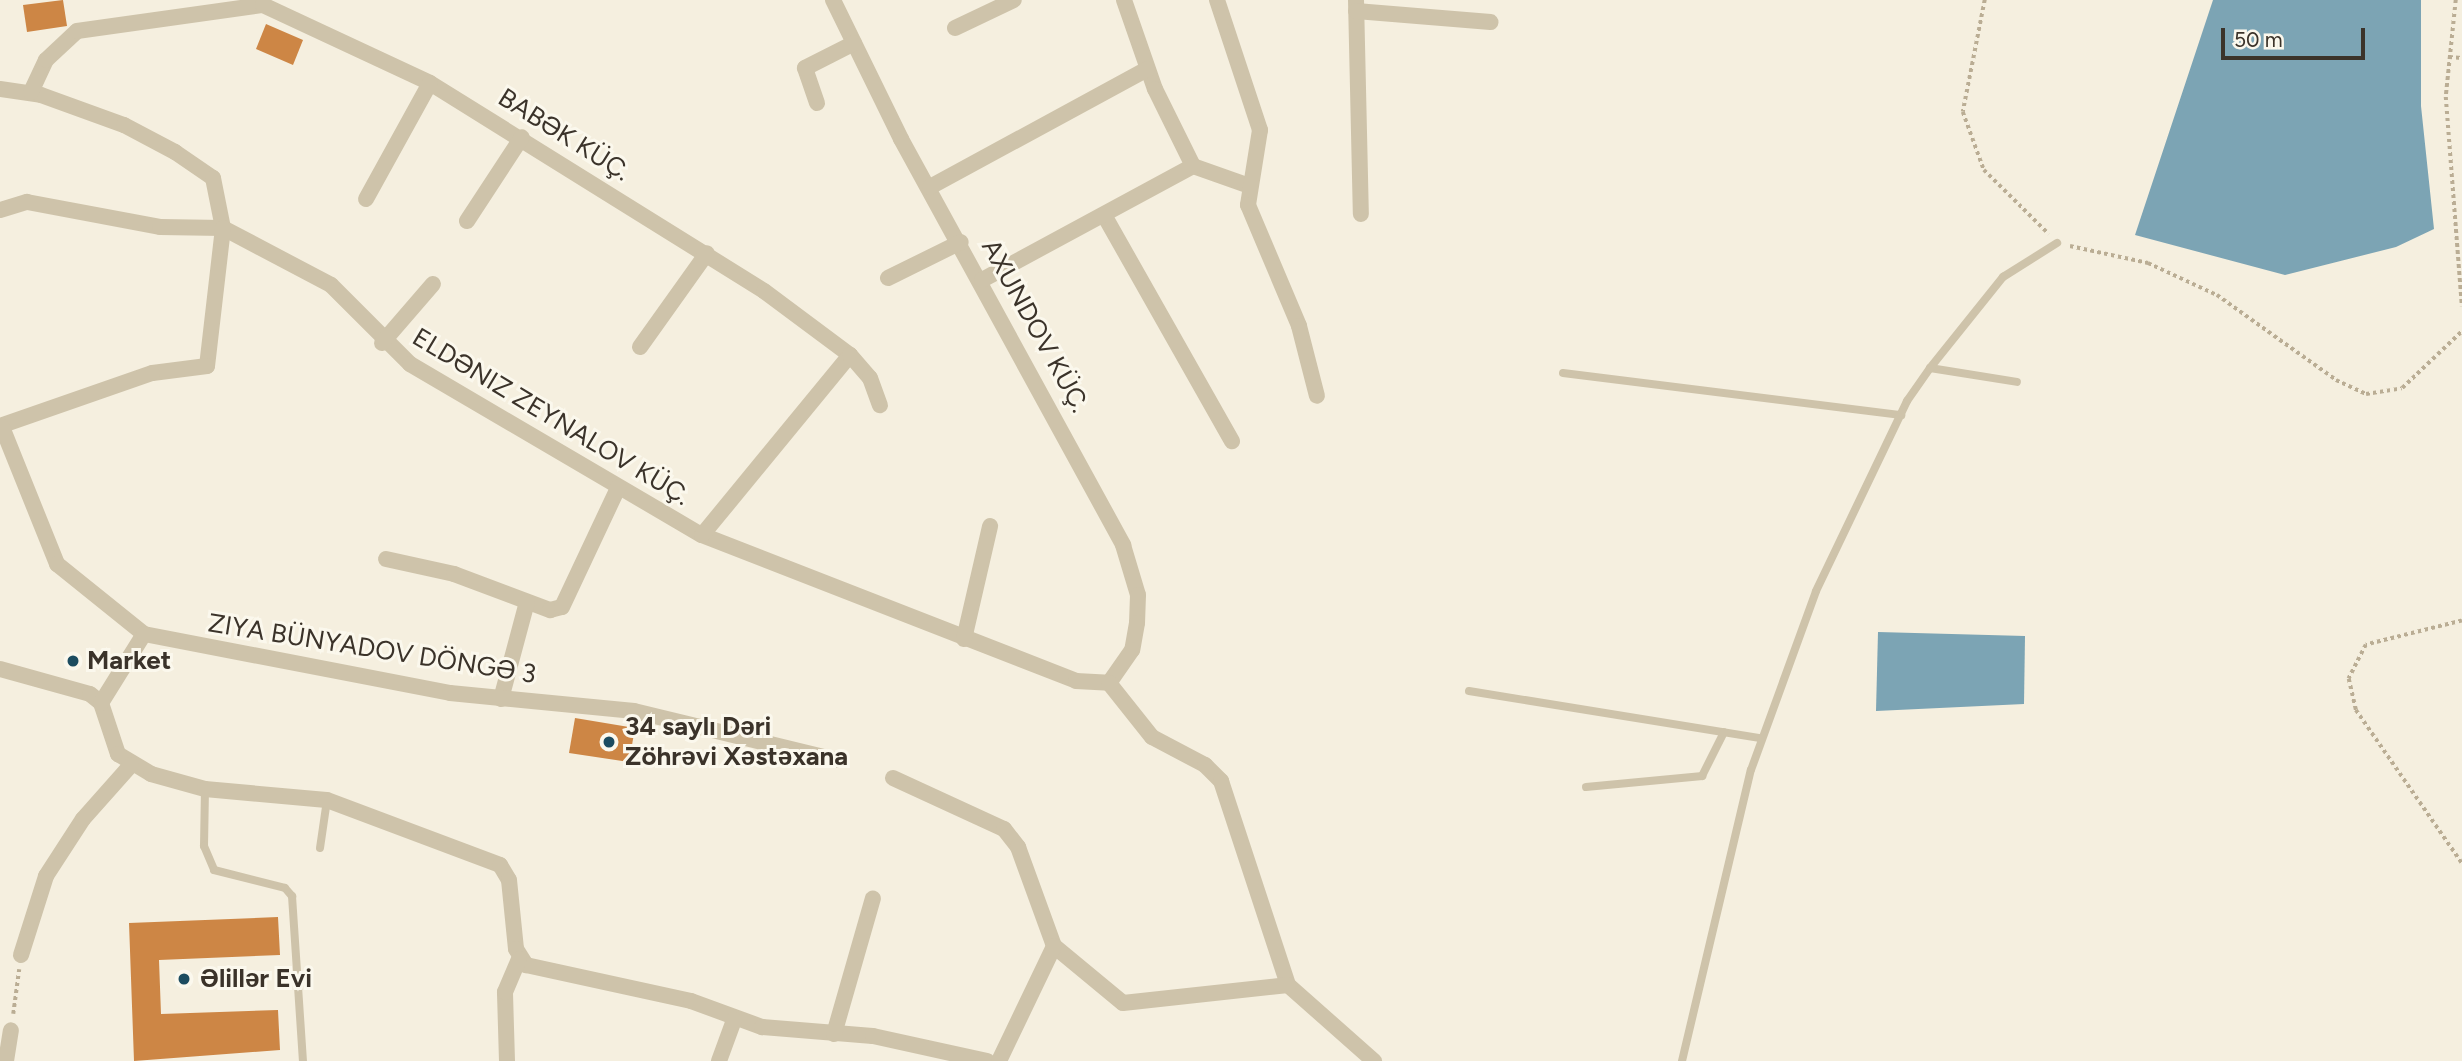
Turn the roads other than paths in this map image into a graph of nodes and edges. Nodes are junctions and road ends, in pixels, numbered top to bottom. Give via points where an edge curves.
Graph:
1 (833, 0) edge
2 (1014, 0) edge
3 (1124, 0) edge
4 (1217, 0) edge
5 (1356, 6) edge
6 (1491, 22) dead end
7 (955, 28) dead end
8 (854, 43) junction
9 (1147, 69) junction
10 (430, 83) junction
11 (0, 89) edge
12 (32, 92) junction
13 (817, 103) dead end
14 (522, 137) junction
15 (1193, 166) junction
16 (1247, 185) junction
17 (930, 187) junction
18 (366, 199) dead end
19 (0, 210) edge
20 (1361, 214) dead end
21 (1104, 215) junction
22 (467, 221) dead end
23 (223, 228) junction
24 (961, 242) junction
25 (2057, 243) road end
26 (707, 253) junction
27 (888, 278) dead end
28 (982, 280) junction
29 (433, 284) dead end
30 (382, 343) junction
31 (640, 348) dead end
32 (850, 355) junction
33 (1930, 368) junction
34 (1563, 373) dead end
35 (2017, 382) dead end
36 (1317, 396) dead end
37 (880, 405) dead end
38 (1901, 415) junction
39 (1, 426) edge
40 (1232, 441) dead end
41 (618, 488) junction
42 (990, 526) dead end
43 (702, 535) junction
44 (386, 559) dead end
45 (527, 602) junction
46 (144, 634) junction
47 (964, 639) junction
48 (0, 669) edge
49 (1109, 683) junction
50 (1469, 691) dead end
51 (501, 699) junction
52 (101, 703) junction
53 (1724, 732) junction
54 (1760, 738) junction
55 (835, 761) dead end
56 (131, 765) junction
57 (893, 778) dead end
58 (1586, 787) dead end
59 (205, 789) junction
60 (327, 800) junction
61 (320, 848) dead end
62 (873, 898) dead end
63 (1054, 946) junction
64 (21, 955) road end
65 (519, 959) junction
66 (1288, 985) junction
67 (734, 1020) junction
68 (11, 1030) road end
69 (834, 1034) junction
70 (6, 1061) edge
71 (303, 1061) edge
72 (507, 1061) edge
73 (719, 1061) edge
74 (987, 1061) edge
75 (999, 1061) edge
76 (1374, 1061) edge
77 (1682, 1061) edge

1 - 8 street, AXUNDOV KÜÇ.
2 - 7 street
3 - 9 street
4 - 16 street via 1260,130
5 - 6 street
5 - 20 street
8 - 13 street via 805,68
8 - 17 street, AXUNDOV KÜÇ.
9 - 15 street
9 - 17 street
10 - 12 street, BABƏK KÜÇ. via 284,11 243,4 77,31 46,60
10 - 14 street, BABƏK KÜÇ.
10 - 18 street
11 - 12 street
12 - 23 street via 124,125 199,168 218,188
14 - 22 street
14 - 26 street, BABƏK KÜÇ.
15 - 16 street
15 - 21 street
16 - 36 street
17 - 24 street, AXUNDOV KÜÇ.
19 - 23 street via 27,202 160,227
21 - 28 street
21 - 40 street
23 - 30 street, ELDƏNIZ ZEYNALOV KÜÇ. via 331,285
23 - 39 street via 207,366 152,373
24 - 27 street
24 - 28 street, AXUNDOV KÜÇ.
25 - 33 lane via 2003,277
26 - 31 street
26 - 32 street, BABƏK KÜÇ.
28 - 49 street, AXUNDOV KÜÇ. via 1105,506 1134,575 1132,650
29 - 30 street
30 - 41 street, ELDƏNIZ ZEYNALOV KÜÇ.
32 - 37 street, BABƏK KÜÇ. via 870,378
32 - 43 street
33 - 35 lane
33 - 38 lane
34 - 38 lane
38 - 54 lane via 1816,591
39 - 46 street via 57,564
41 - 43 street, ELDƏNIZ ZEYNALOV KÜÇ.
41 - 45 street via 562,607
42 - 47 street
43 - 47 street, ELDƏNIZ ZEYNALOV KÜÇ.
44 - 45 street via 454,573
45 - 51 street
46 - 51 street, ZIYA BÜNYADOV DÖNGƏ 3
46 - 52 street
47 - 49 street, ELDƏNIZ ZEYNALOV KÜÇ. via 1076,681
48 - 52 street
49 - 66 street via 1152,737 1205,765 1220,781
50 - 53 lane
51 - 55 street, ZIYA BÜNYADOV DÖNGƏ 3 via 634,711
52 - 56 street via 109,739
53 - 54 lane
53 - 58 lane via 1702,776
54 - 77 lane
56 - 59 street
56 - 64 street via 83,819 46,876
57 - 63 street via 1004,828 1018,847
59 - 60 street
59 - 71 lane via 204,846 214,870 285,888 292,896
60 - 61 lane
60 - 65 street via 500,865 509,880
62 - 69 street
63 - 66 street via 1123,1003
63 - 75 street
65 - 67 street via 540,970 691,1001
65 - 72 street via 505,992
66 - 76 street
67 - 69 street
67 - 73 street
68 - 70 street
69 - 74 street via 873,1036

